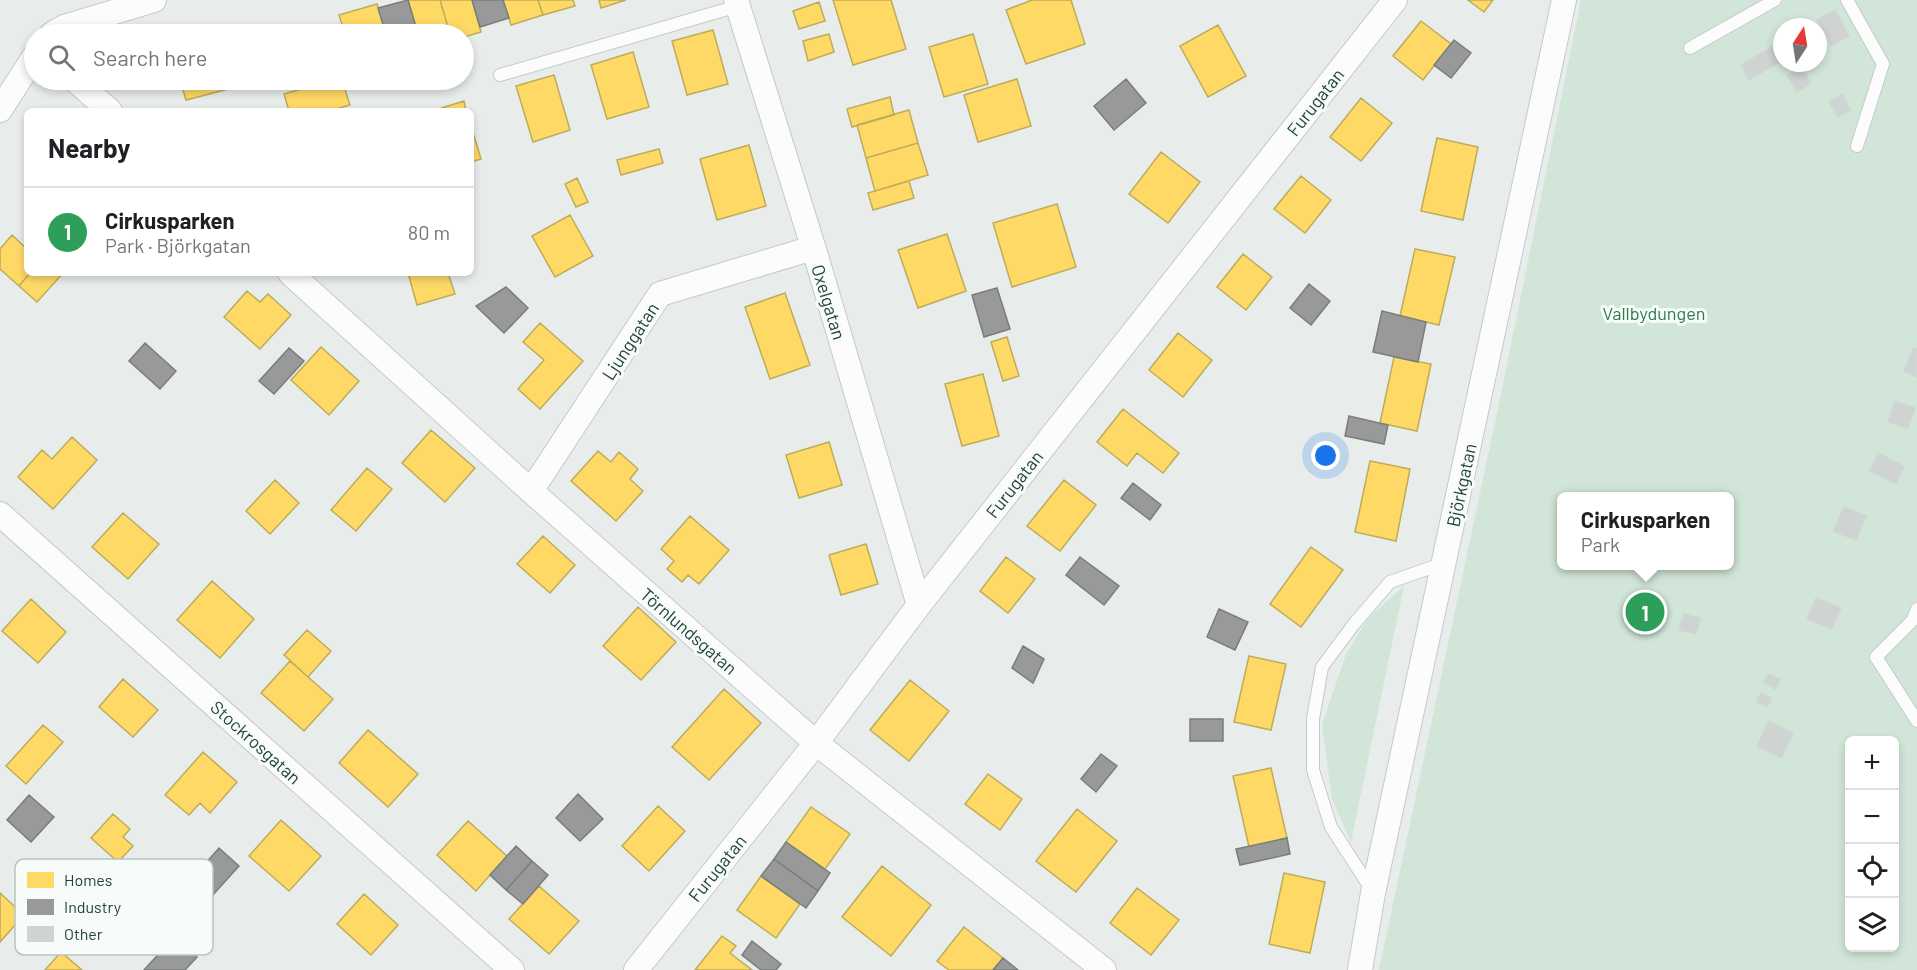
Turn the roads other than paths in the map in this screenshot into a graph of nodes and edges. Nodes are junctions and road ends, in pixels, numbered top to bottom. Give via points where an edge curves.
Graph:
1 (154, 0) edge
2 (1395, 0) edge
3 (1564, 0) edge
4 (1775, 0) edge
5 (1847, 0) edge
6 (737, 3) edge
7 (74, 24) edge
8 (1690, 48) dead end
9 (24, 73) edge
10 (500, 75) dead end
11 (86, 90) edge
12 (107, 108) edge
13 (0, 110) edge
14 (1857, 146) dead end
15 (813, 248) junction
16 (293, 276) edge
17 (531, 491) junction
18 (0, 514) edge
19 (1444, 563) junction
20 (919, 605) junction
21 (1917, 609) edge
22 (1917, 721) edge
23 (816, 743) junction
24 (1373, 893) junction
25 (512, 970) edge
26 (636, 970) edge
27 (1104, 970) edge
28 (1360, 970) edge

1 - 7 street
2 - 20 street, Furugatan
3 - 19 street, Björkgatan
4 - 8 lane
5 - 14 lane via 1883,64
6 - 10 lane
6 - 15 street, Oxelgatan
9 - 13 street
11 - 12 street
15 - 17 street, Ljunggatan via 660,294
15 - 20 street, Oxelgatan
16 - 17 street, Törnlundsgatan
17 - 23 street, Törnlundsgatan
18 - 25 street, Stockrosgatan
19 - 24 street, Björkgatan
19 - 24 lane via 1390,582 1322,667 1313,719 1313,770 1331,827
20 - 23 street, Furugatan
21 - 22 lane via 1912,621 1876,657
23 - 26 street, Furugatan
23 - 27 street, Törnlundsgatan
24 - 28 street, Björkgatan

